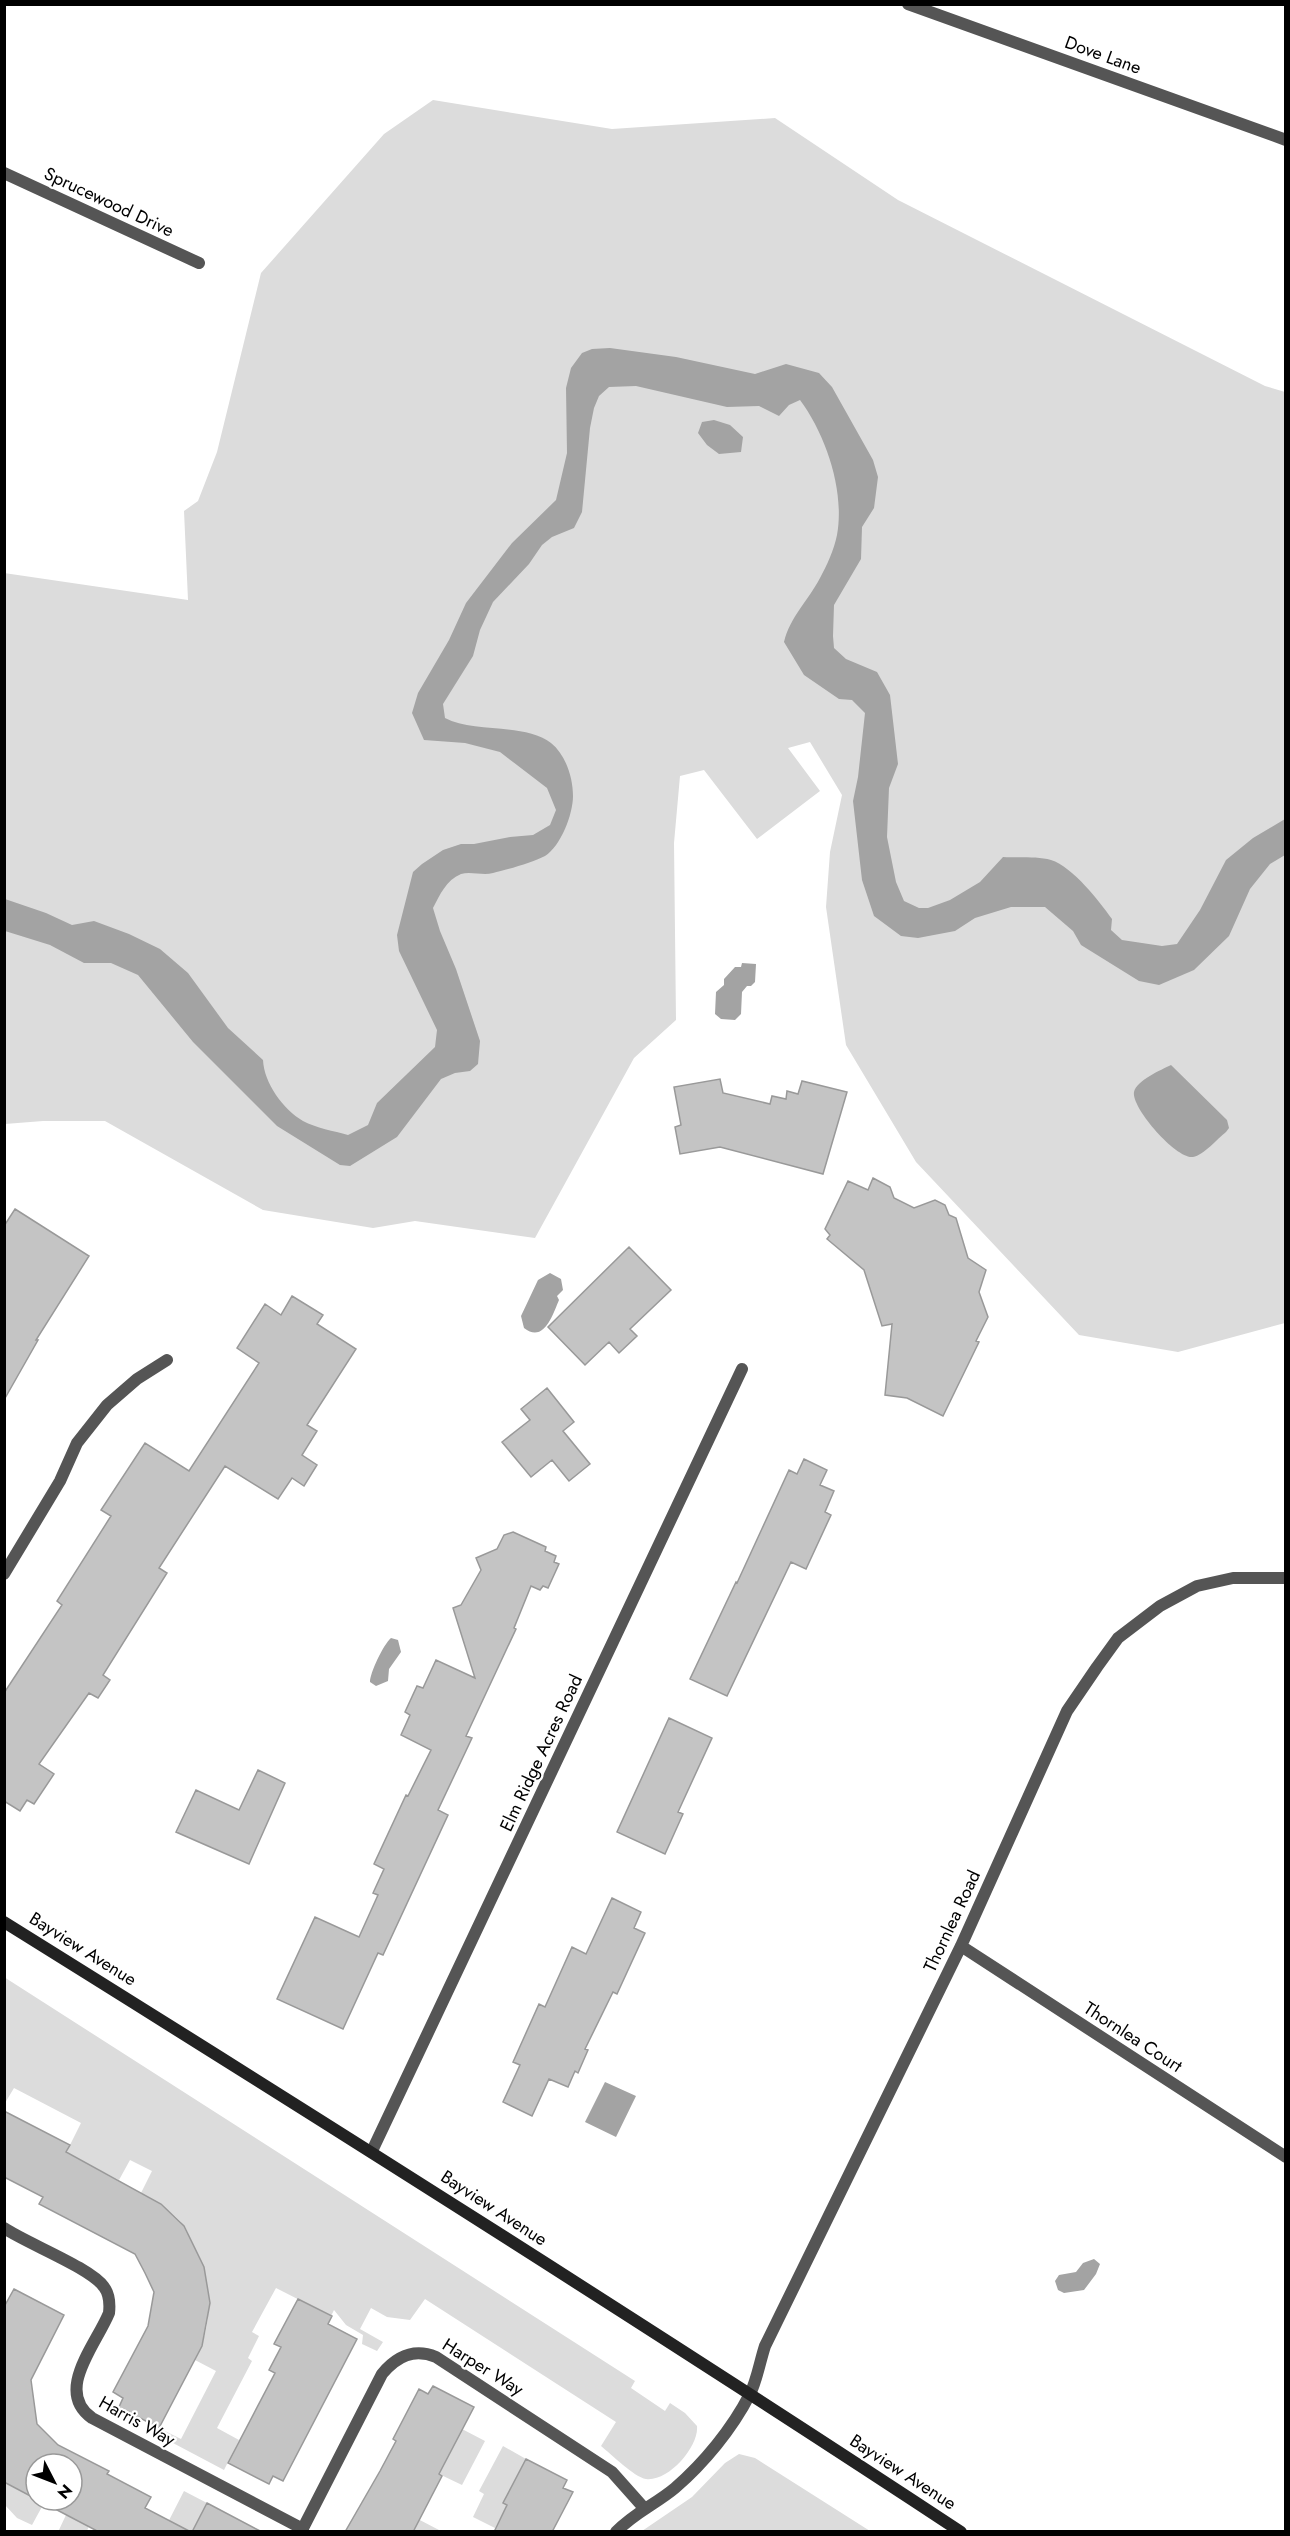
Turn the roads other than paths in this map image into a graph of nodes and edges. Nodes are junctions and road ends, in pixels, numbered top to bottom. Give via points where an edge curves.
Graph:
1 (908, 4) edge
2 (1286, 140) edge
3 (4, 173) edge
4 (199, 263) dead end
5 (167, 1360) dead end
6 (742, 1370) dead end
7 (4, 1574) edge
8 (1286, 1578) edge
9 (4, 1922) edge
10 (961, 1946) junction
11 (372, 2151) junction
12 (1286, 2157) edge
13 (4, 2228) edge
14 (751, 2393) junction
15 (644, 2508) junction
16 (302, 2530) edge
17 (616, 2532) edge
18 (961, 2532) edge

1 - 2 street, Dove Lane
3 - 4 street, Sprucewood Drive
5 - 7 street via 107,1405 77,1443 60,1481
6 - 11 street, Elm Ridge Acres Road
8 - 10 street, Thornlea Road via 1233,1578 1197,1586 1160,1606 1118,1638 1067,1711
9 - 11 main road, Bayview Avenue
10 - 12 street, Thornlea Court
10 - 14 street, Thornlea Road via 770,2337
11 - 14 main road, Bayview Avenue
13 - 16 street, Harris Way via 92,2276 107,2291 109,2313 75,2385 81,2410
14 - 15 street via 717,2444 675,2488
14 - 18 main road, Bayview Avenue
15 - 16 street, Harper Way via 593,2459 445,2362 420,2352 399,2359 382,2374
15 - 17 street

